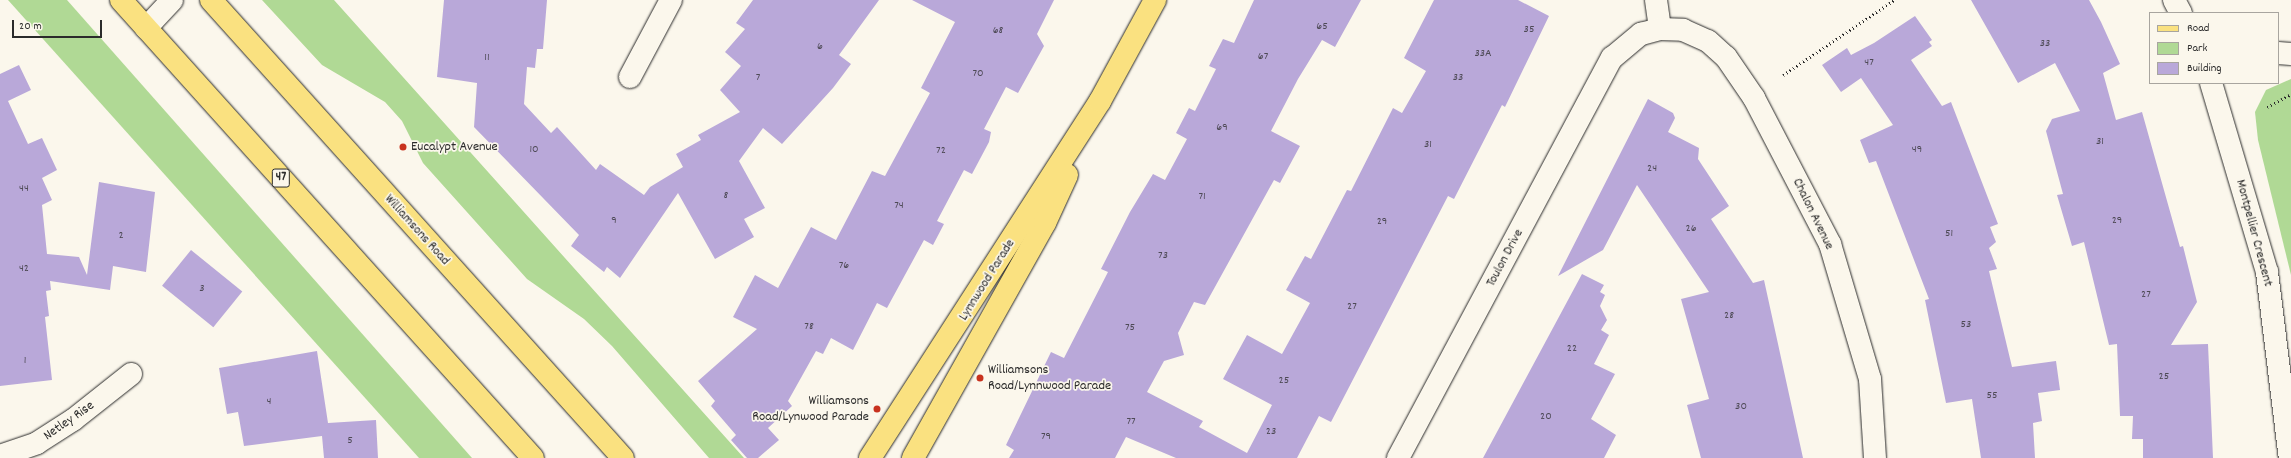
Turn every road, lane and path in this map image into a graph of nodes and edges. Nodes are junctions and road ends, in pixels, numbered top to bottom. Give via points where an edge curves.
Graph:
1 (122, 0) edge
2 (172, 0) edge
3 (211, 0) edge
4 (671, 0) edge
5 (1155, 0) edge
6 (1656, 0) edge
7 (1894, 0) edge
8 (2174, 0) edge
9 (2180, 12) edge
10 (146, 28) junction
11 (1660, 29) junction
12 (2279, 53) edge
13 (2291, 54) edge
14 (1612, 58) joint
15 (1783, 75) dead end
16 (630, 77) dead end
17 (2211, 84) edge
18 (2291, 94) edge
19 (1100, 101) junction
20 (2267, 107) dead end
21 (131, 374) dead end
22 (0, 456) edge
23 (532, 458) edge
24 (623, 458) edge
25 (870, 458) edge
26 (913, 458) edge
27 (1398, 458) edge
28 (1875, 458) edge
29 (2290, 458) edge

1 - 10 main road, 47
2 - 10 street
3 - 24 main road, Williamsons Road
4 - 16 street
5 - 19 main road, Lynnwood Parade
6 - 11 street
7 - 15 path
8 - 9 street
10 - 23 main road, 47
11 - 14 street, Chalon Avenue via 1641,34
11 - 28 street, Chalon Avenue via 1683,30 1708,41 1726,57 1754,98 1830,244 1870,379
12 - 13 street
14 - 27 street, Toulon Drive
17 - 29 street, Montpellier Crescent via 2268,272
18 - 20 path
19 - 25 main road, Lynnwood Parade
19 - 26 main road, Lynnwood Parade via 1045,223
21 - 22 street, Netley Rise via 73,420 37,443

